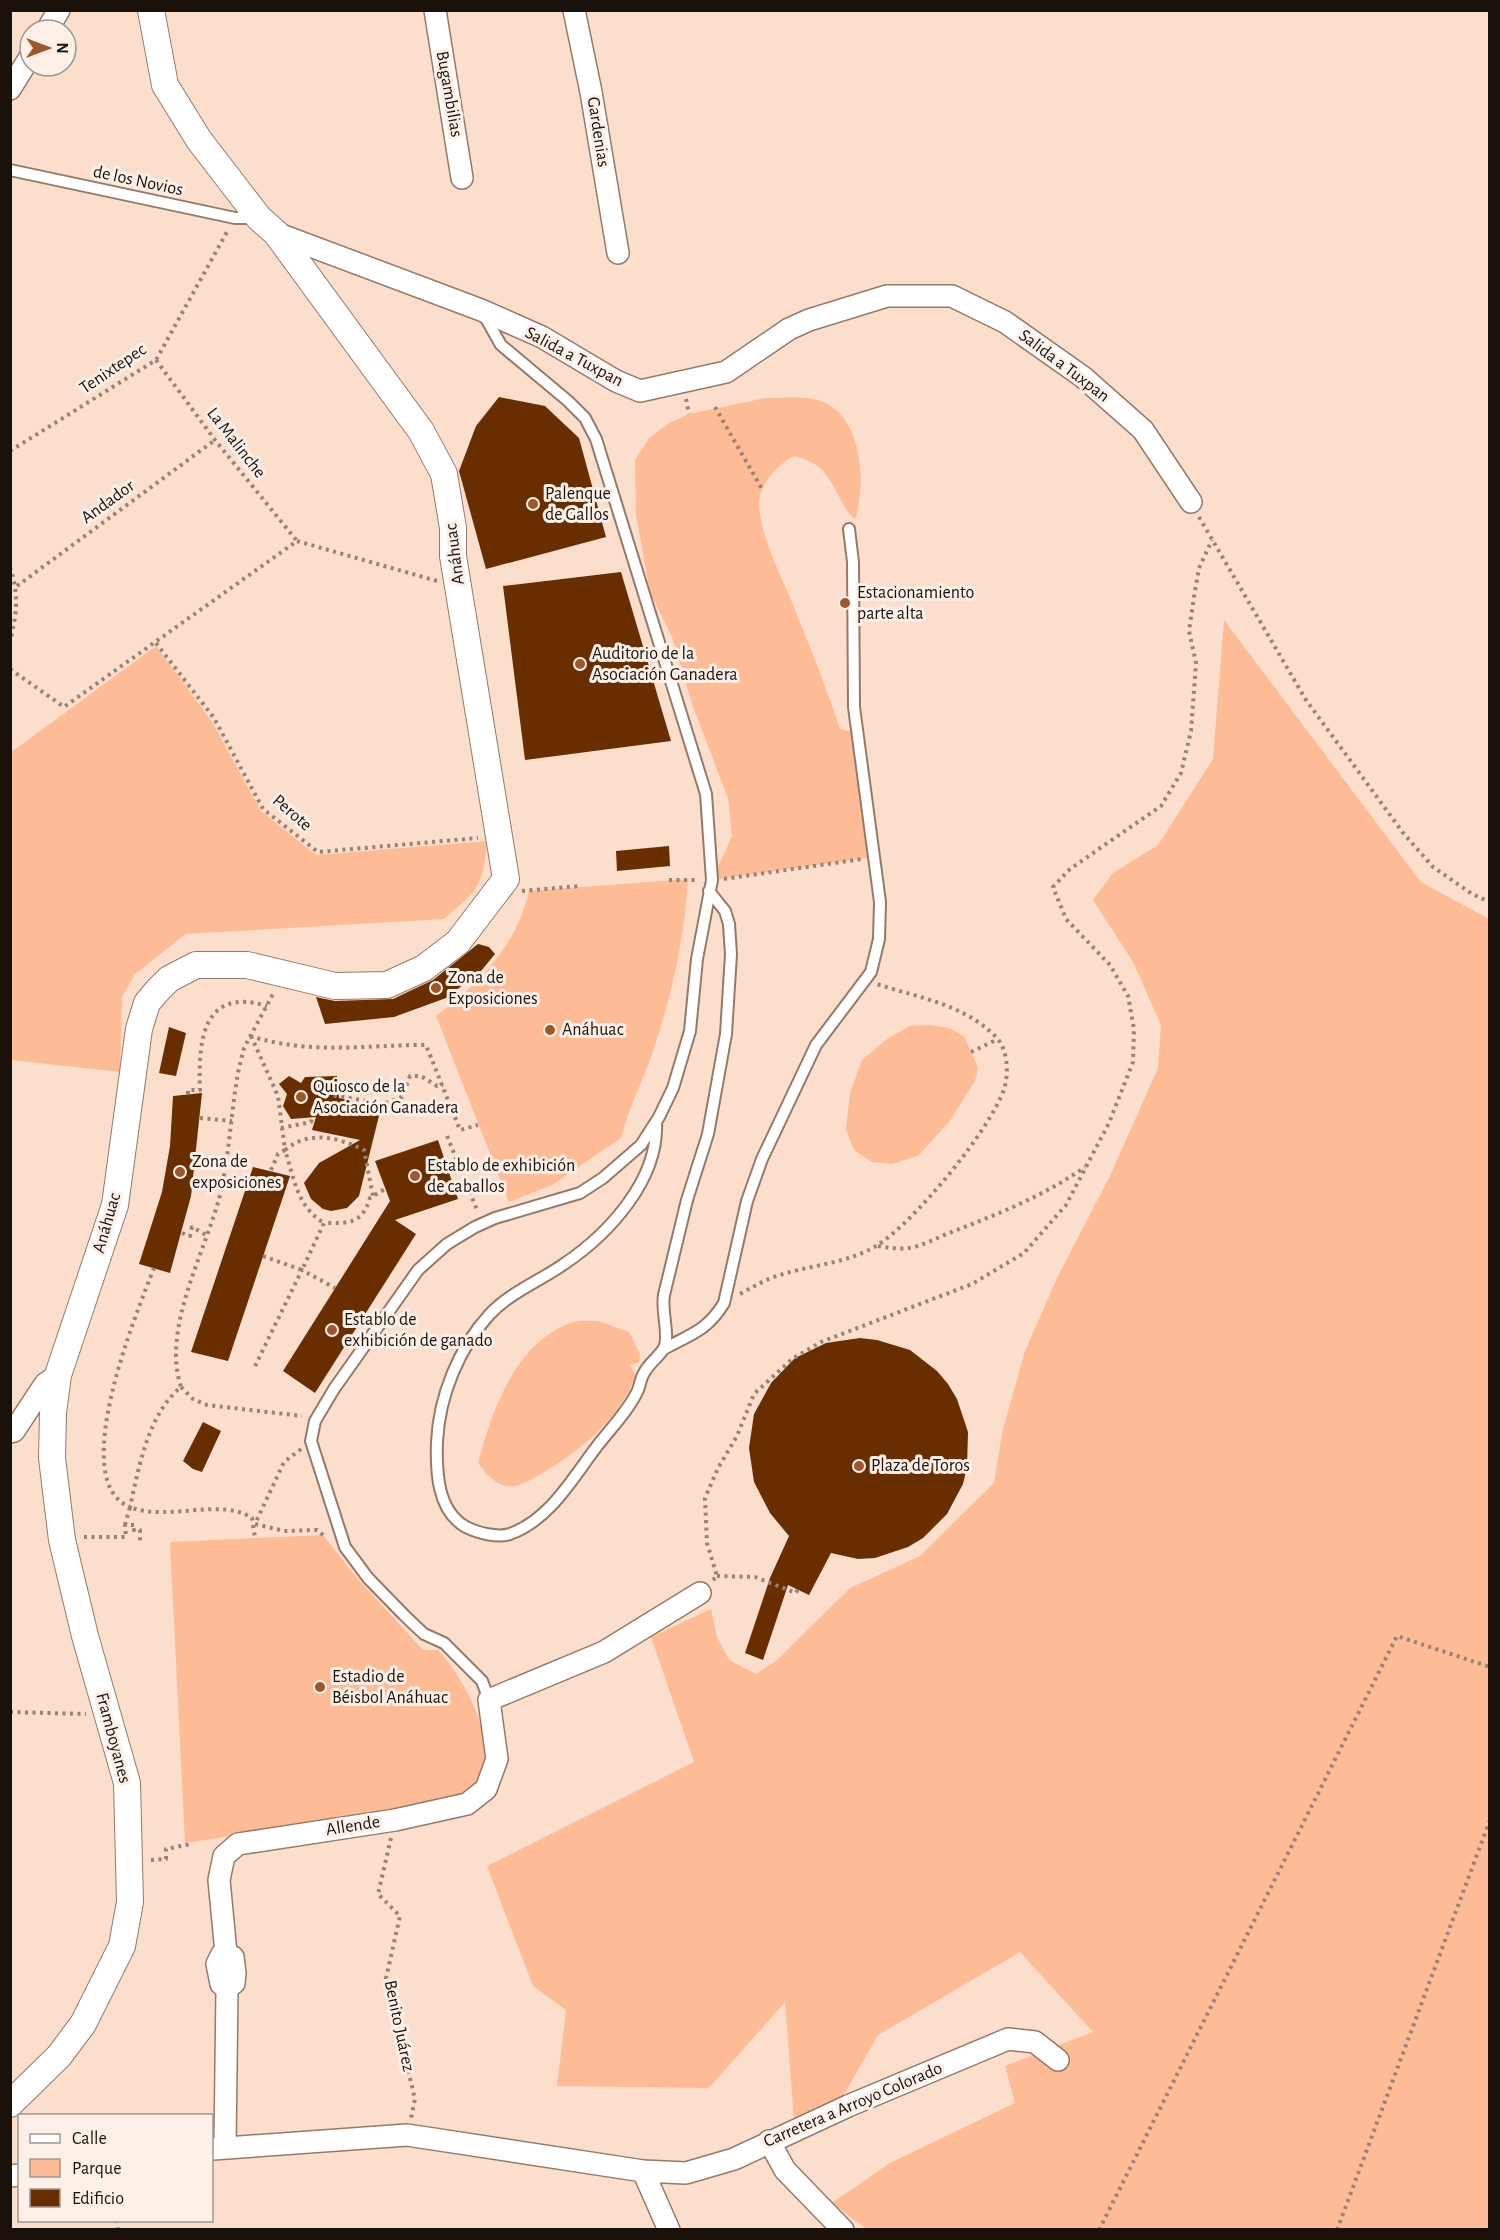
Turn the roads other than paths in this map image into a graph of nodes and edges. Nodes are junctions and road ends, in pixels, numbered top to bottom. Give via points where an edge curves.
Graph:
1 (151, 10) edge
2 (435, 10) edge
3 (574, 10) edge
4 (10, 170) edge
5 (462, 178) dead end
6 (256, 223) junction
7 (618, 253) dead end
8 (481, 310) junction
9 (1191, 502) road end
10 (849, 529) dead end
11 (711, 886) junction
12 (656, 1121) junction
13 (664, 1349) junction
14 (58, 1375) junction
15 (10, 1432) edge
16 (700, 1593) road end
17 (489, 1700) junction
18 (1058, 2060) dead end
19 (10, 2104) edge
20 (769, 2141) junction
21 (218, 2149) edge
22 (643, 2170) junction
23 (669, 2229) edge
24 (843, 2229) edge

1 - 6 street via 165,85
2 - 5 street, Bugambilias
3 - 7 street, Gardenias
4 - 6 lane, de los Novios
6 - 8 street, Salida a Tuxpan
6 - 14 street, Anáhuac via 421,431 444,474 453,528 453,556 506,879 458,942 424,968 387,985 335,986 247,965 210,963 196,965 157,991 147,1003 139,1029 115,1205
8 - 9 street, Salida a Tuxpan via 542,337 640,391 726,372 789,329 876,299 952,296 1005,322 1100,392 1143,430
8 - 11 lane via 501,345 568,401 585,418 597,439 706,794
10 - 13 lane via 853,562 854,707 880,902 879,939 871,972 816,1045 762,1160 747,1201 724,1303 716,1317 697,1334
11 - 12 lane via 697,959 690,1031 674,1088
11 - 13 lane via 729,924 726,1034 708,1134 687,1200 661,1309 666,1333
12 - 13 lane via 655,1151 618,1215 566,1263 489,1316 473,1334 455,1367 437,1443 439,1486 452,1516 470,1529 495,1535 509,1534 547,1510 566,1491 637,1391 644,1372
12 - 17 lane via 627,1159 580,1192 482,1224 447,1245 418,1270 315,1420 310,1442 345,1547 404,1615 424,1634 444,1643 482,1680
14 - 15 street via 45,1384
14 - 19 street, Framboyanes via 51,1458 58,1522 85,1636 127,1783 130,1902 122,1946 83,2024 59,2056
16 - 17 street via 604,1652
17 - 21 street, Allende via 497,1759 486,1790 467,1804 395,1820 238,1844 224,1856 219,1880 226,1953 233,1957 236,1973 234,1983 227,1988
18 - 20 street, Carretera a Arroyo Colorado via 1035,2042 1008,2039
20 - 22 street, Carretera a Arroyo Colorado via 734,2159 686,2173
20 - 24 street via 785,2170
21 - 22 street via 407,2135
22 - 23 street

